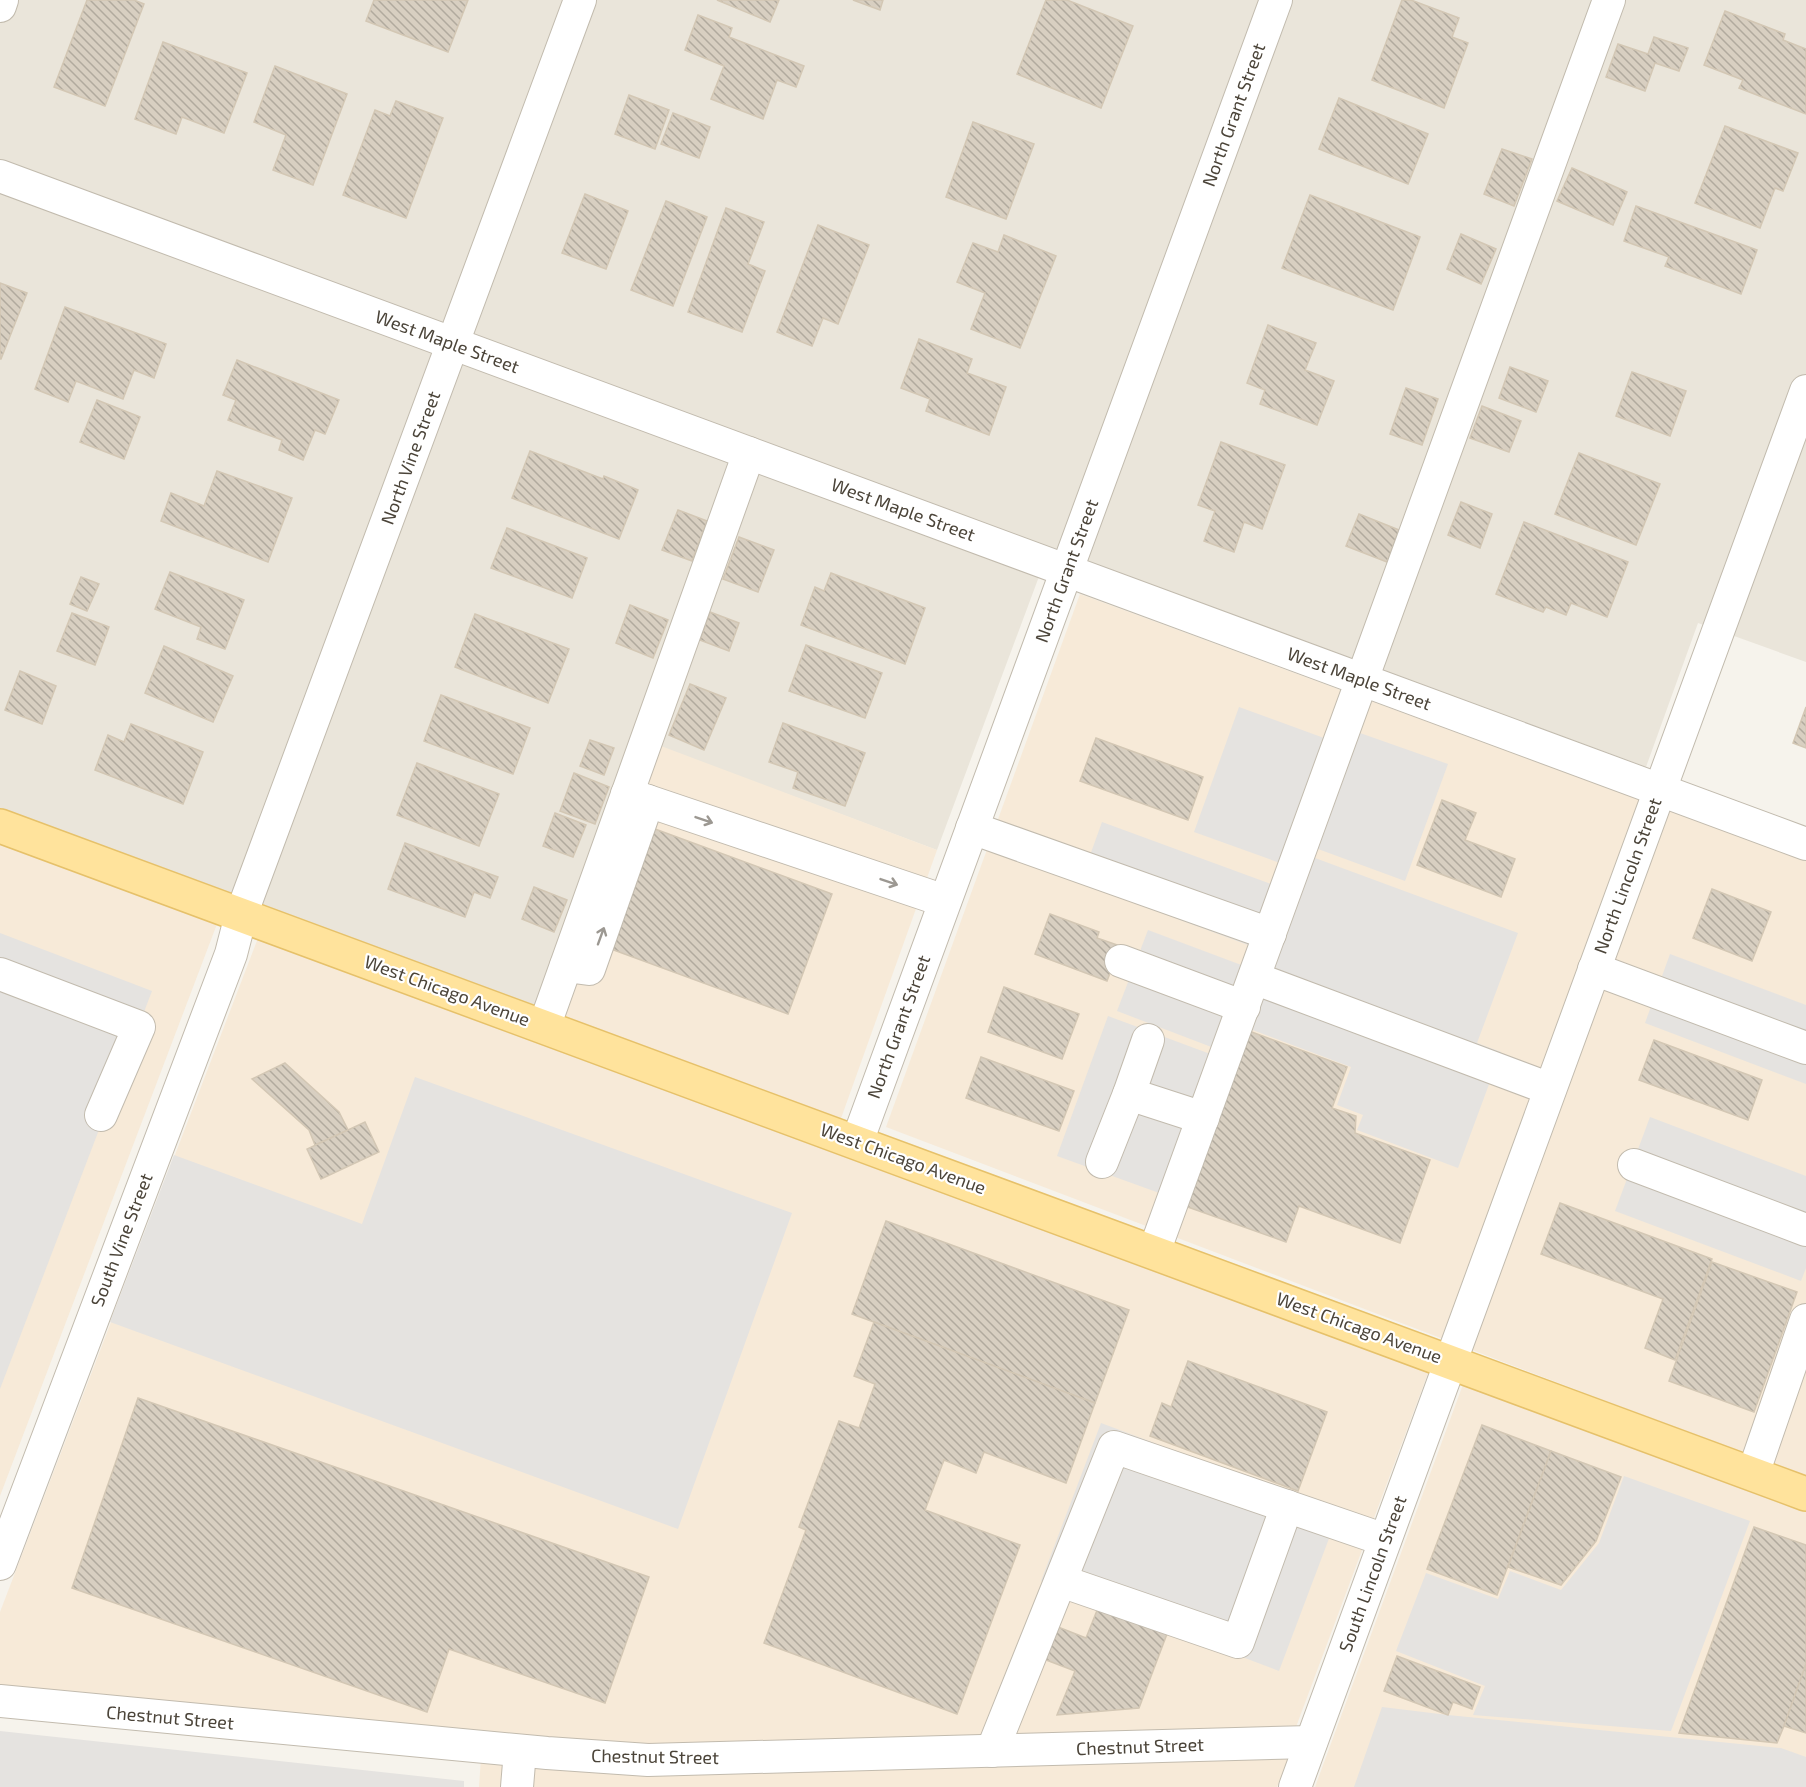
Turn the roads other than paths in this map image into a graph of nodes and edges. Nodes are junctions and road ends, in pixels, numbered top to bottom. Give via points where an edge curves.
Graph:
1 (2, 0) edge
2 (580, 0) edge
3 (1276, 0) edge
4 (1609, 0) edge
5 (0, 6) edge
6 (0, 176) edge
7 (453, 344) junction
8 (1806, 391) edge
9 (749, 453) junction
10 (1067, 571) junction
11 (1362, 680) junction
12 (1660, 790) junction
13 (638, 798) junction
14 (0, 826) edge
15 (972, 828) junction
16 (1806, 844) edge
17 (945, 901) junction
18 (242, 915) junction
19 (1270, 934) junction
20 (1120, 962) dead end
21 (1594, 969) junction
22 (0, 974) edge
23 (1254, 978) junction
24 (1244, 1007) junction
25 (544, 1027) junction
26 (1148, 1040) dead end
27 (1806, 1048) edge
28 (1550, 1089) junction
29 (1129, 1094) junction
30 (101, 1115) dead end
31 (1203, 1118) junction
32 (857, 1142) junction
33 (1102, 1162) dead end
34 (1634, 1165) dead end
35 (1806, 1230) edge
36 (1154, 1252) junction
37 (1806, 1320) edge
38 (1450, 1362) junction
39 (1753, 1474) junction
40 (1806, 1494) edge
41 (1287, 1506) junction
42 (1385, 1540) junction
43 (0, 1564) edge
44 (1060, 1581) junction
45 (0, 1701) edge
46 (1311, 1742) junction
47 (520, 1750) junction
48 (992, 1751) junction
49 (516, 1787) edge
50 (1295, 1787) edge

1 - 5 street
2 - 7 street, North Vine Street
3 - 10 street, North Grant Street
4 - 11 street
6 - 7 street, West Maple Street
7 - 9 street, West Maple Street
7 - 18 street, North Vine Street
8 - 12 street, North Lincoln Street
9 - 10 street, West Maple Street
9 - 13 street
10 - 11 street, West Maple Street
10 - 15 street, North Grant Street
11 - 12 street, West Maple Street
11 - 19 street
12 - 16 street, West Maple Street
12 - 21 street, North Lincoln Street
13 -> 17 street
13 - 25 street
14 - 18 main road, West Chicago Avenue
15 - 17 street, North Grant Street
15 - 19 street
17 - 32 street, North Grant Street
18 - 25 main road, West Chicago Avenue
18 - 43 street, South Vine Street via 231,954
19 - 23 street
20 - 24 street
21 - 27 street
21 - 28 street, North Lincoln Street
22 - 30 street via 139,1027
23 - 24 street
23 - 28 street
24 - 31 street
25 - 32 main road, West Chicago Avenue
26 - 29 street
28 - 38 street, North Lincoln Street
29 - 31 street
29 - 33 street
31 - 36 street
32 - 36 main road, West Chicago Avenue
34 - 35 street
36 - 38 main road, West Chicago Avenue
37 - 39 street
38 - 39 main road, West Chicago Avenue
38 - 42 street, South Lincoln Street
39 - 40 main road, West Chicago Avenue
41 - 42 street
41 - 44 street via 1114,1447
41 - 44 street via 1238,1642
42 - 46 street, South Lincoln Street
44 - 48 street
45 - 47 street, Chestnut Street
46 - 48 street, Chestnut Street
46 - 50 street, South Lincoln Street
47 - 48 street, Chestnut Street via 648,1760
47 - 49 street

